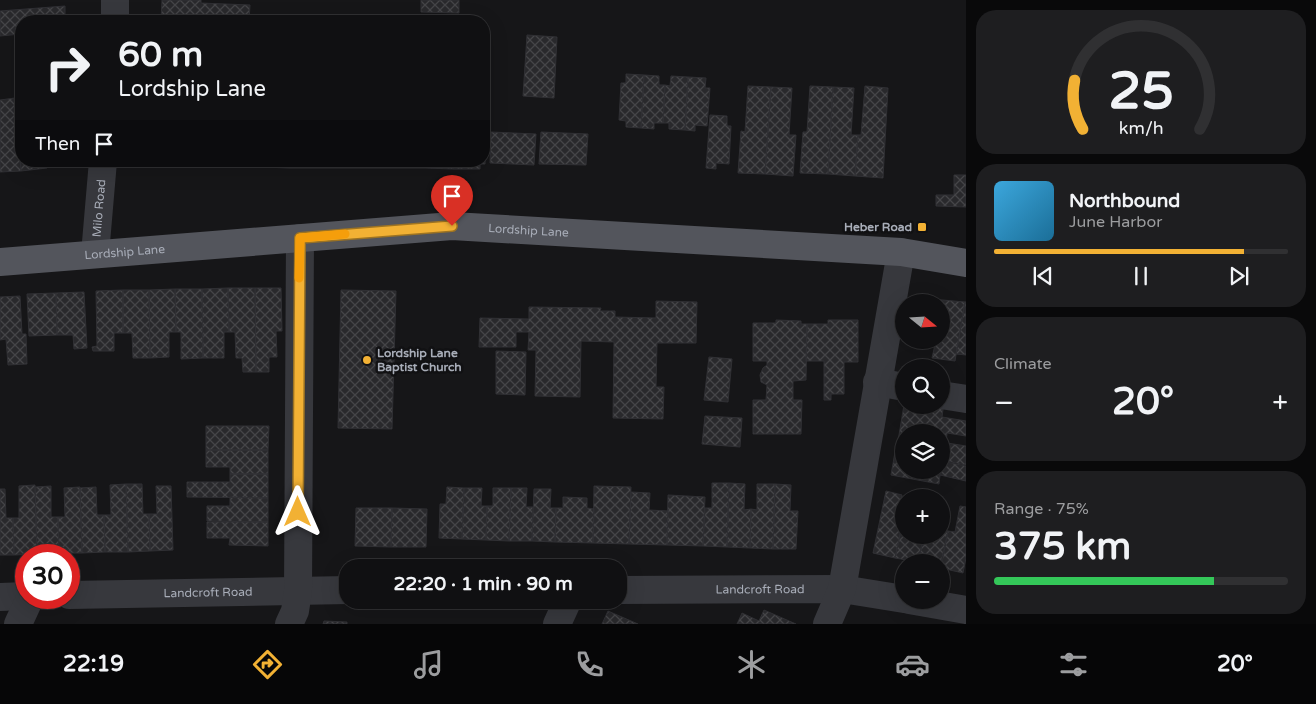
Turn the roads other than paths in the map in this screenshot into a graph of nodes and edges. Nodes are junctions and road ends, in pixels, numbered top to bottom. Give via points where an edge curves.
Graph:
1 (116, 0) edge
2 (115, 15) edge
3 (102, 167) edge
4 (300, 238) junction
5 (900, 252) junction
6 (95, 254) junction
7 (0, 262) edge
8 (966, 263) edge
9 (877, 382) junction
10 (895, 385) edge
11 (950, 396) edge
12 (966, 399) edge
13 (842, 589) junction
14 (298, 590) junction
15 (339, 590) edge
16 (627, 590) edge
17 (80, 595) edge
18 (15, 596) edge
19 (0, 597) edge
20 (895, 598) edge
21 (950, 607) edge
22 (25, 609) edge
23 (564, 609) edge
24 (966, 610) edge
25 (18, 624) edge
26 (289, 624) edge
27 (557, 624) edge
28 (827, 624) edge

1 - 2 street
3 - 6 street, Milo Road
4 - 5 main road, Lordship Lane via 452,226
4 - 6 main road, Lordship Lane
4 - 14 street
5 - 8 main road, Lordship Lane
5 - 9 street
6 - 7 main road, Lordship Lane
9 - 10 street
9 - 13 street
11 - 12 street
13 - 16 street, Landcroft Road
13 - 20 street, Landcroft Road
13 - 28 street
14 - 15 street, Landcroft Road
14 - 17 street, Landcroft Road
14 - 26 street
18 - 19 street
21 - 24 street
22 - 25 street
23 - 27 street

